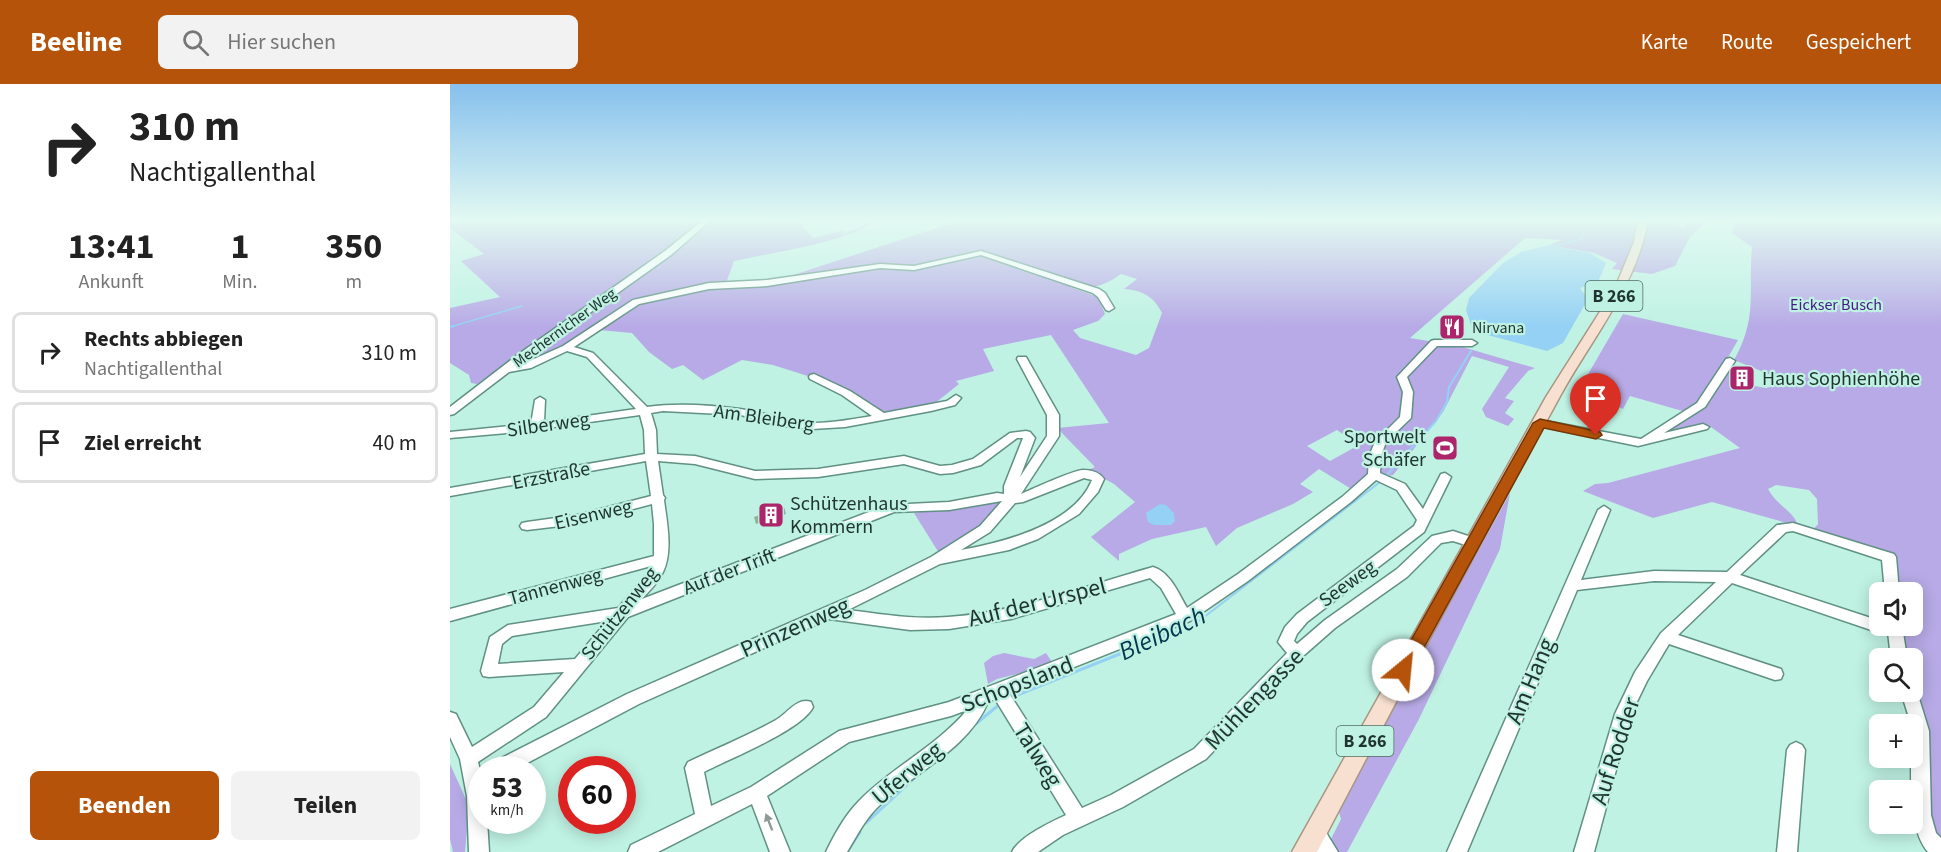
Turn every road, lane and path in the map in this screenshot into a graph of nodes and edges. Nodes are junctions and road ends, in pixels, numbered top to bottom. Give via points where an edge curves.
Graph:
1 (665, 256) edge
2 (968, 256) edge
3 (990, 256) edge
4 (1636, 256) edge
5 (1109, 308) dead end
6 (1472, 343) dead end
7 (567, 348) junction
8 (1022, 359) dead end
9 (1730, 362) dead end
10 (506, 369) junction
11 (814, 377) dead end
12 (956, 398) dead end
13 (540, 400) dead end
14 (645, 411) junction
15 (450, 412) edge
16 (882, 417) junction
17 (1540, 423) junction
18 (535, 426) junction
19 (1702, 427) dead end
20 (450, 435) edge
21 (1646, 440) junction
22 (651, 456) junction
23 (1380, 477) junction
24 (1445, 477) dead end
25 (450, 492) edge
26 (659, 498) junction
27 (1011, 499) junction
28 (1604, 510) dead end
29 (1423, 519) junction
30 (527, 526) dead end
31 (1472, 542) junction
32 (661, 559) junction
33 (936, 560) junction
34 (1729, 577) junction
35 (1891, 582) edge
36 (1571, 586) junction
37 (870, 594) junction
38 (622, 613) junction
39 (827, 613) junction
40 (450, 615) edge
41 (1185, 617) junction
42 (864, 618) junction
43 (1869, 621) edge
44 (1666, 637) junction
45 (1297, 653) junction
46 (578, 666) junction
47 (1774, 674) dead end
48 (981, 698) junction
49 (1003, 699) junction
50 (1912, 702) edge
51 (805, 707) dead end
52 (450, 719) edge
53 (1796, 750) dead end
54 (474, 756) edge
55 (523, 756) edge
56 (468, 757) edge
57 (758, 793) junction
58 (1078, 818) junction
59 (705, 820) junction
60 (1315, 832) junction
61 (479, 834) edge
62 (479, 852) edge
63 (638, 852) edge
64 (780, 852) edge
65 (836, 852) edge
66 (1022, 852) edge
67 (1304, 852) edge
68 (1329, 852) edge
69 (1457, 852) edge
70 (1584, 852) edge
71 (1787, 852) edge
72 (1941, 852) edge

1 - 10 street, Mechernicher Weg
2 - 7 street via 914,268 880,266 767,283 709,286 636,302
3 - 5 street via 1096,291
4 - 17 main road, B 266
6 - 23 street via 1438,342 1425,350 1402,377 1408,392 1406,418 1382,436 1372,460
7 - 10 street via 526,366
7 - 14 street via 590,355
8 - 27 street, Prinzenweg via 1053,415 1053,436
9 - 21 street via 1701,405
10 - 15 street, Mechernicher Weg
11 - 16 street
12 - 16 street, Am Bleiberg via 951,403
13 - 18 street
14 - 16 street, Am Bleiberg via 720,410 813,426
14 - 18 street, Silberweg
14 - 22 street, Schützenweg
17 - 21 street via 1623,441
17 - 31 main road, B 266
18 - 20 street, Silberweg
19 - 21 street
22 - 25 street, Erzstraße
22 - 26 street, Schützenweg
22 - 27 street, Erzstraße via 695,460 755,475 818,473 904,460 940,470 977,462 1014,435 1026,434 1029,438 1010,486
23 - 29 street via 1401,487
23 - 41 street, Schopsland via 1214,600
24 - 29 street, Seeweg
26 - 30 street, Eisenweg via 587,518
26 - 32 street, Schützenweg
27 - 33 street, Prinzenweg via 985,529
27 - 33 street, Auf der Trift via 1032,496 1083,474 1098,479 1090,497 1066,517 1033,535 1010,545
27 - 38 street, Auf der Trift via 997,497 949,506 892,508
28 - 36 street, Am Hang
29 - 45 street, Seeweg via 1419,530 1302,618 1286,642
31 - 45 street, Mühlengasse via 1453,536 1437,539 1402,573 1330,624
31 - 60 main road, B 266
32 - 38 street, Schützenweg via 656,573
32 - 40 street, Tannenweg
33 - 37 street, Prinzenweg
34 - 35 street, Auf Rodder via 1782,528 1792,527 1889,557
34 - 36 street via 1654,576
34 - 43 street
34 - 44 street, Auf Rodder
36 - 69 street, Am Hang
37 - 39 street, Prinzenweg
37 - 42 street
38 - 46 street, Schützenweg
38 - 46 street, Auf der Trift via 508,631 495,641 489,671
39 - 42 street, Auf der Urspel
39 - 55 street, Prinzenweg via 633,699
41 - 42 street, Auf der Urspel via 1177,598 1153,572 1016,612 925,624
41 - 49 street, Schopsland
44 - 47 street
44 - 70 street, Auf Rodder via 1623,714
45 - 58 street, Mühlengasse via 1200,754 1125,797
46 - 54 street, Schützenweg via 540,712
48 - 49 street, Schopsland
48 - 57 street, Schopsland via 845,736
48 - 65 street, Uferweg via 980,706 965,725 864,808
49 - 58 street, Talweg
50 - 72 street via 1921,731 1922,815 1928,838
51 - 59 street via 784,724 694,768
52 - 56 street
53 - 71 street
57 - 59 street, Schopsland
64 -> 57 street
58 - 66 street, Mühlengasse
59 - 63 street, Schopsland
60 - 67 main road, B 266
60 - 68 street
61 - 62 street

